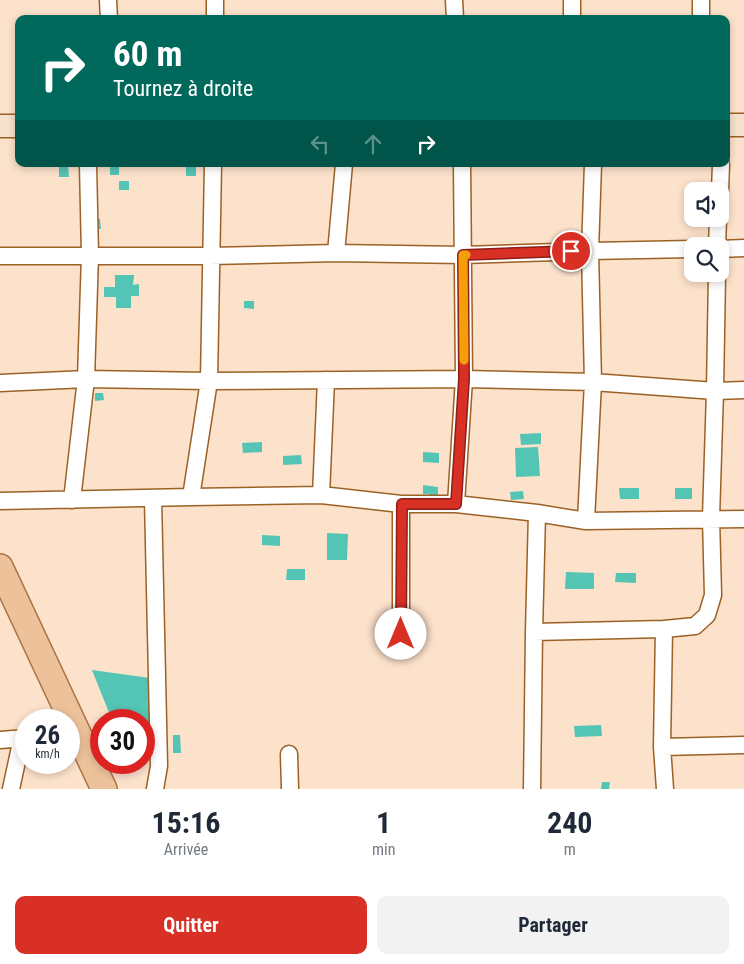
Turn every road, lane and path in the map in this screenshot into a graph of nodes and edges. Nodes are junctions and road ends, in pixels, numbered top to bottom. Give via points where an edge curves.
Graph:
1 (108, 0) edge
2 (215, 0) edge
3 (454, 0) edge
4 (572, 0) edge
5 (701, 0) edge
6 (109, 15) edge
7 (215, 15) edge
8 (456, 15) edge
9 (572, 15) edge
10 (701, 15) edge
11 (730, 125) edge
12 (744, 125) edge
13 (0, 126) edge
14 (15, 126) edge
15 (88, 167) edge
16 (212, 167) edge
17 (344, 167) edge
18 (462, 167) edge
19 (593, 167) edge
20 (722, 167) edge
21 (721, 182) edge
22 (744, 248) edge
23 (684, 249) edge
24 (729, 249) edge
25 (590, 251) junction
26 (336, 253) junction
27 (90, 255) junction
28 (463, 255) junction
29 (0, 256) edge
30 (210, 256) junction
31 (716, 282) edge
32 (86, 379) junction
33 (464, 379) junction
34 (326, 380) junction
35 (209, 381) junction
36 (593, 382) junction
37 (0, 383) edge
38 (744, 390) edge
39 (715, 391) junction
40 (321, 495) junction
41 (191, 497) junction
42 (153, 499) junction
43 (72, 500) junction
44 (0, 501) edge
45 (402, 504) junction
46 (456, 504) junction
47 (537, 513) junction
48 (711, 518) junction
49 (744, 519) edge
50 (586, 521) junction
51 (0, 567) edge
52 (664, 629) junction
53 (534, 632) junction
54 (401, 634) dead end
55 (62, 709) edge
56 (15, 739) edge
57 (0, 740) edge
58 (744, 745) edge
59 (80, 747) edge
60 (662, 747) junction
61 (289, 754) dead end
62 (15, 773) edge
63 (11, 789) edge
64 (104, 789) edge
65 (155, 789) edge
66 (290, 789) edge
67 (532, 789) edge
68 (665, 789) edge

1 - 6 street
2 - 7 street
3 - 8 street
4 - 9 street
5 - 10 street
11 - 12 main road
13 - 14 main road
15 - 27 street
16 - 30 street
17 - 26 street
18 - 28 street
19 - 25 street
20 - 21 street
22 - 24 street
23 - 25 street
25 - 28 street
25 - 36 street
26 - 28 street
26 - 30 street
27 - 29 street
27 - 30 street
27 - 32 street
28 - 33 street
30 - 35 street
31 - 39 street
32 - 35 street
32 - 37 street
32 - 43 street
33 - 34 street
33 - 36 street
33 - 46 street
34 - 35 street
34 - 40 street
35 - 41 street
36 - 39 street
36 - 50 street
38 - 39 street
39 - 48 street
40 - 41 street
40 - 45 street
41 - 42 street
42 - 43 street
42 - 65 street via 159,766
43 - 44 street
45 - 46 street
45 - 54 street
46 - 47 street
47 - 50 street
47 - 53 street
48 - 49 street
48 - 50 street
48 - 52 street via 713,595 707,615 695,626
51 - 55 main road
52 - 53 street
52 - 60 street
53 - 67 street
56 - 57 street
58 - 60 street
59 - 64 main road
60 - 68 street
61 - 66 street
62 - 63 street

